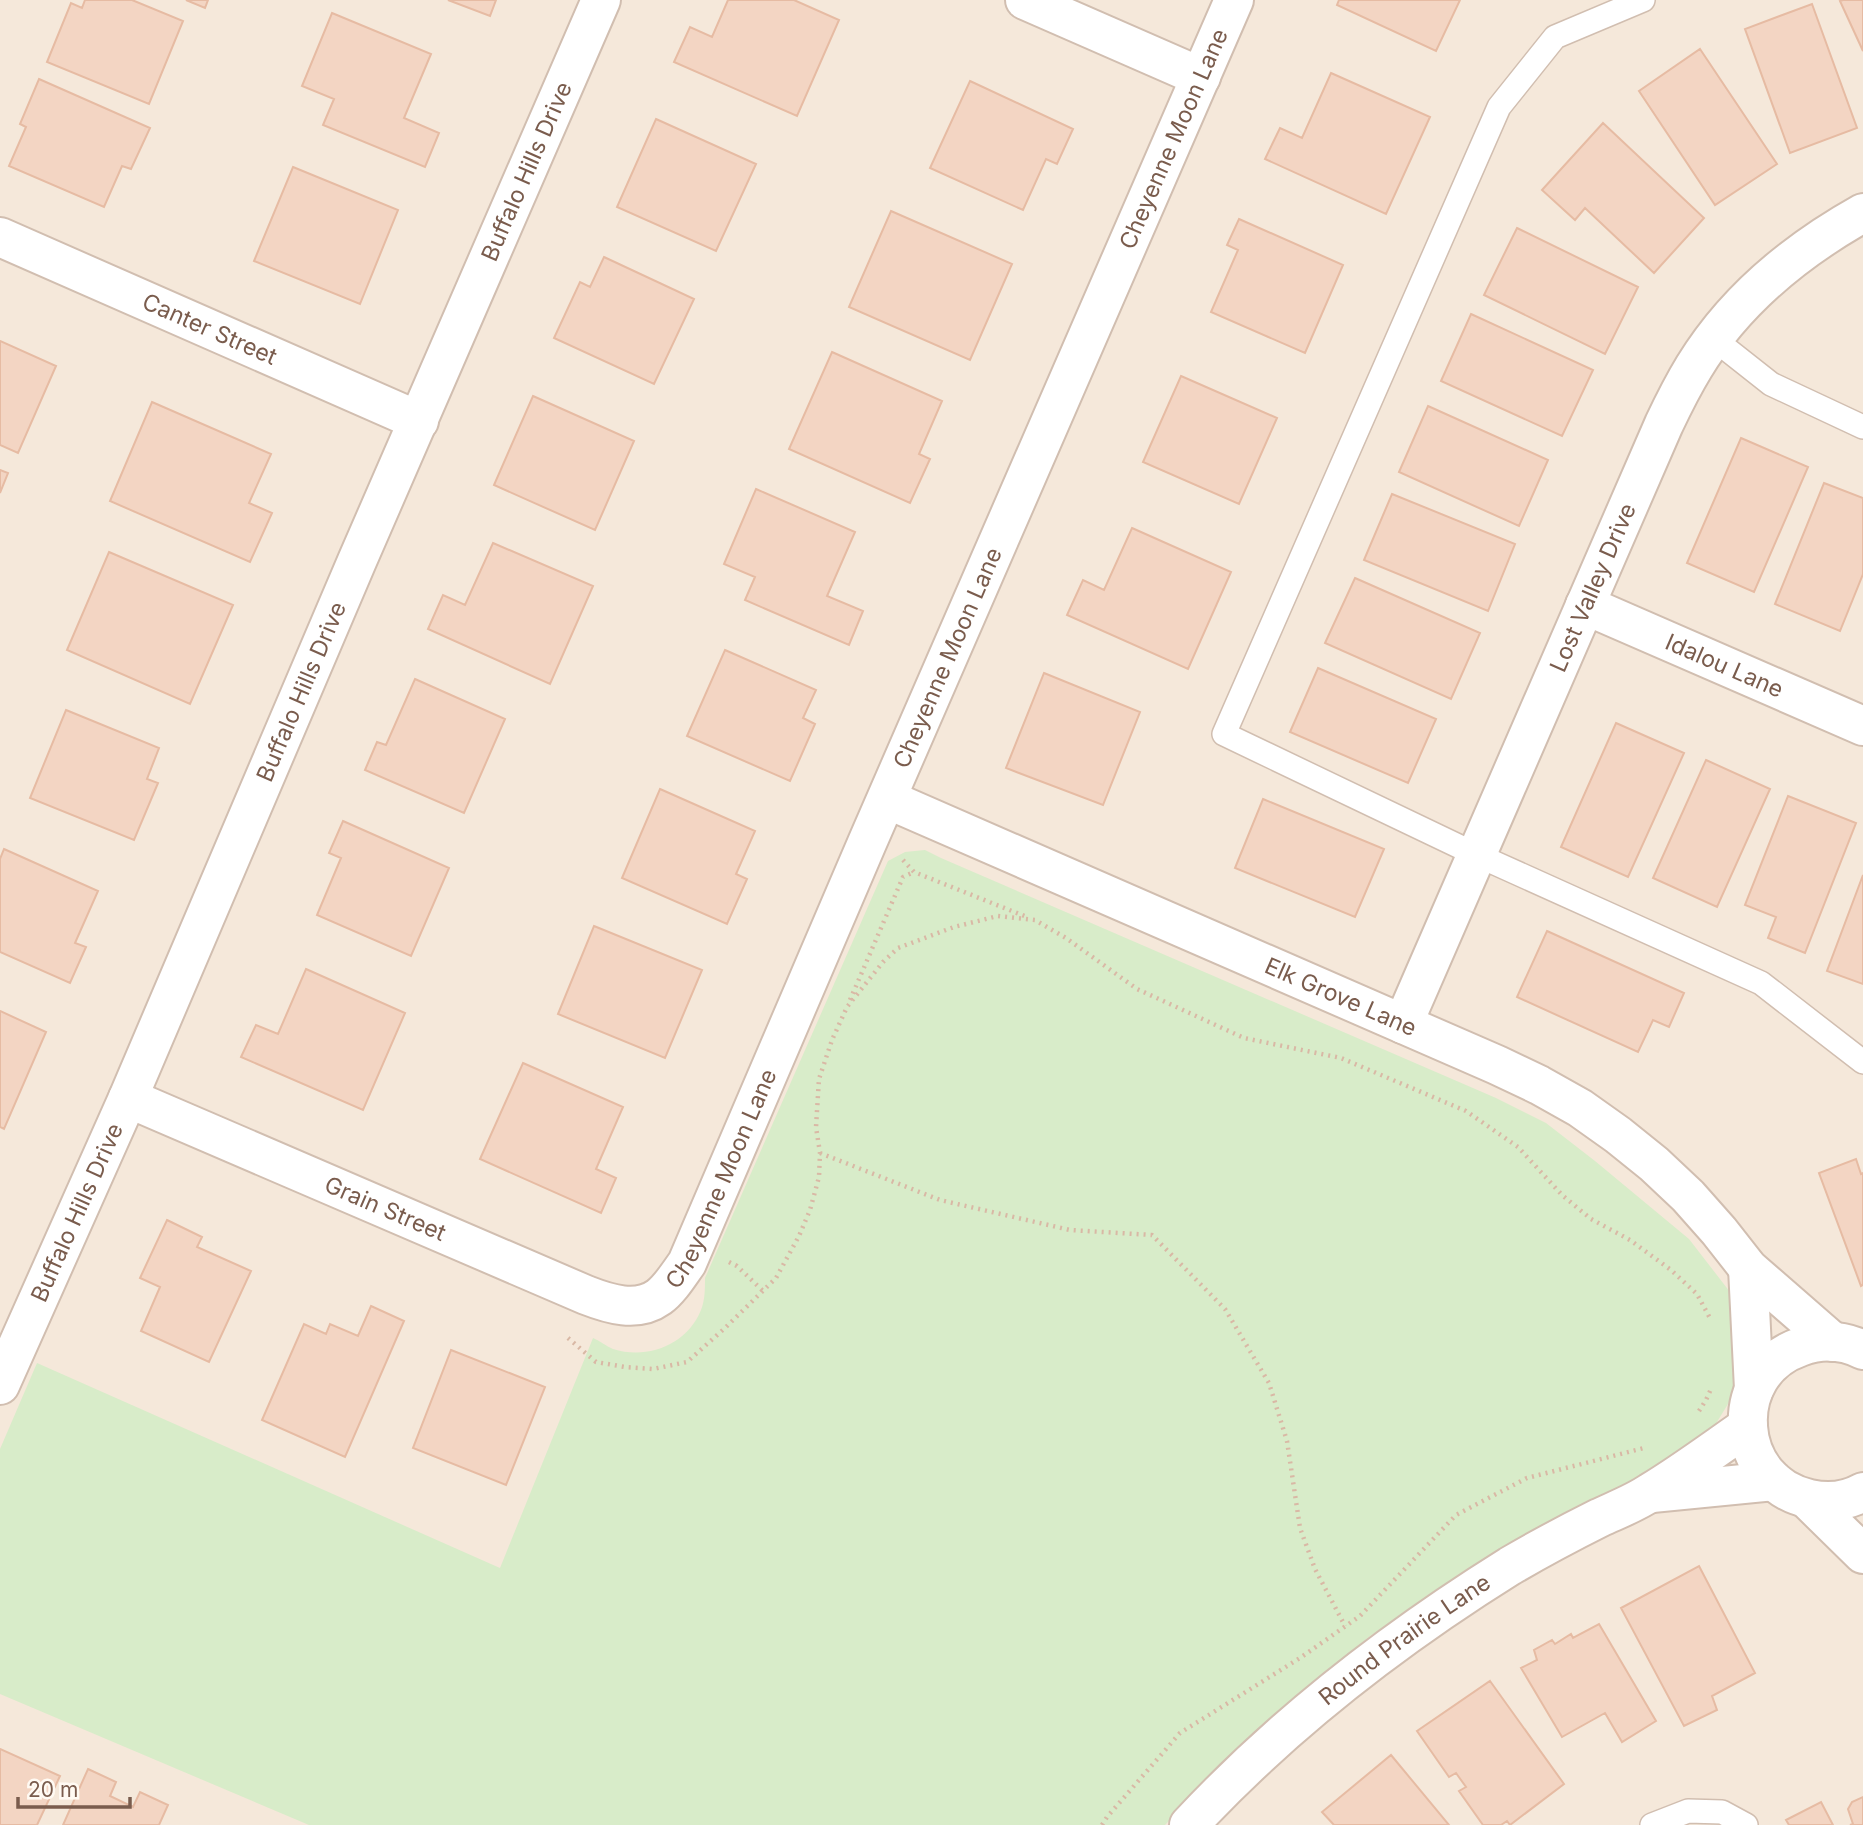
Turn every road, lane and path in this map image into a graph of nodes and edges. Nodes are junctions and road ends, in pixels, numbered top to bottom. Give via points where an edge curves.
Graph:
1 (601, 0) edge
2 (1025, 0) edge
3 (1234, 0) edge
4 (1643, 0) edge
5 (1201, 76) junction
6 (1863, 213) edge
7 (0, 237) edge
8 (1713, 339) junction
9 (419, 421) junction
10 (1863, 427) edge
11 (1585, 604) junction
12 (1863, 726) edge
13 (887, 799) junction
14 (1476, 855) junction
15 (903, 860) dead end
16 (914, 872) junction
17 (1035, 920) junction
18 (847, 1007) junction
19 (1403, 1024) junction
20 (1863, 1062) edge
21 (128, 1098) junction
22 (820, 1153) junction
23 (1748, 1268) junction
24 (645, 1305) joint
25 (1713, 1325) dead end
26 (568, 1338) dead end
27 (1848, 1346) edge
28 (1714, 1382) dead end
29 (0, 1384) edge
30 (1754, 1389) junction
31 (1694, 1418) dead end
32 (1748, 1426) junction
33 (1653, 1447) dead end
34 (1791, 1490) junction
35 (1863, 1492) edge
36 (1650, 1494) junction
37 (1863, 1554) edge
38 (1345, 1626) junction
39 (1102, 1825) edge
40 (1189, 1825) edge
41 (1652, 1825) edge
42 (1746, 1825) edge

1 - 9 street, Buffalo Hills Drive
2 - 5 street
3 - 5 street, Cheyenne Moon Lane
4 - 14 lane via 1555,37 1499,107 1224,734
5 - 13 street, Cheyenne Moon Lane
6 - 8 street, Lost Valley Drive via 1797,254
7 - 9 street, Canter Street
8 - 10 lane via 1770,384
8 - 11 street, Lost Valley Drive via 1664,424
9 - 21 street, Buffalo Hills Drive
11 - 12 street, Idalou Lane
11 - 14 street, Lost Valley Drive
13 - 19 street, Elk Grove Lane
13 - 24 street, Cheyenne Moon Lane via 688,1263 661,1296
14 - 19 street, Lost Valley Drive
14 - 20 lane via 1761,983
15 - 16 path
16 - 17 path
16 - 18 path via 902,877
17 - 18 path via 998,916 898,948
17 - 25 path via 1137,989 1244,1038 1341,1058 1466,1111 1518,1147 1591,1219 1671,1270 1697,1294
18 - 22 path via 819,1079
19 - 23 street, Elk Grove Lane via 1580,1108 1688,1196
21 - 24 street, Grain Street via 586,1295 613,1305
21 - 29 street, Buffalo Hills Drive
22 - 26 path via 810,1210 776,1278 687,1362 653,1370 615,1366 596,1362
22 - 38 path via 940,1200 1070,1230 1152,1235 1225,1310 1269,1383 1287,1441 1300,1528
23 - 27 street, Elk Grove Lane
23 - 30 street
27 - 30 street via 1808,1344 1785,1353
28 - 31 path
30 - 32 street
32 - 34 street via 1758,1462
32 - 36 street, Round Prairie Lane
33 - 38 path via 1527,1478 1456,1515 1383,1593
34 - 35 street, Round Prairie Lane via 1832,1501
34 - 36 street, Round Prairie Lane
34 - 37 street
36 - 40 street, Round Prairie Lane via 1513,1564 1385,1650 1266,1748
38 - 39 path via 1180,1733
41 - 42 lane via 1688,1811 1722,1812

